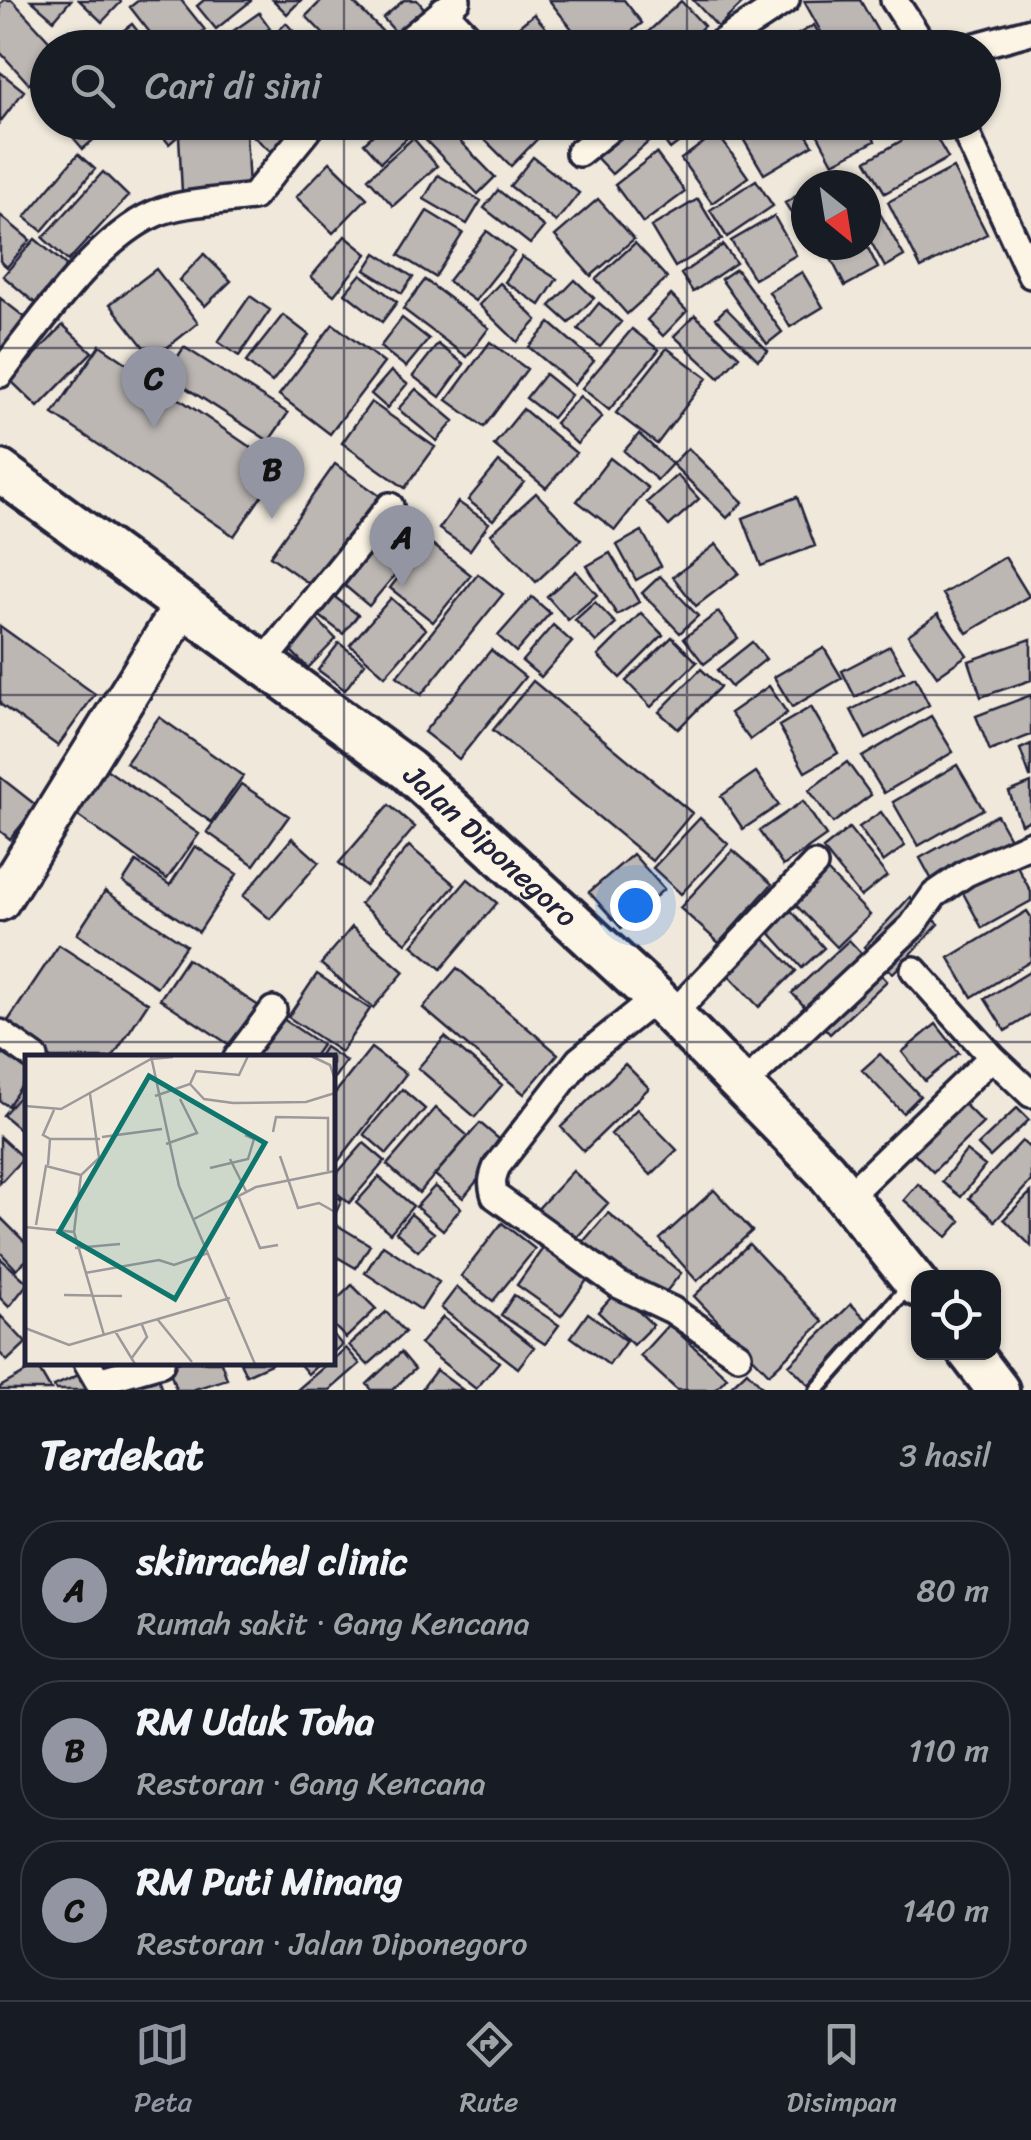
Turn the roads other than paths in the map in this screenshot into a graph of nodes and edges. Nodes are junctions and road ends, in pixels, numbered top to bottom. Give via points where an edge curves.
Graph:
1 (786, 0) edge
2 (894, 0) edge
3 (450, 5) edge
4 (420, 30) edge
5 (467, 30) edge
6 (740, 30) edge
7 (913, 30) edge
8 (1031, 31) edge
9 (1001, 39) edge
10 (299, 140) edge
11 (595, 140) edge
12 (970, 140) edge
13 (579, 153) dead end
14 (1031, 275) edge
15 (0, 374) edge
16 (0, 471) edge
17 (390, 506) dead end
18 (184, 604) junction
19 (263, 663) junction
20 (1031, 844) edge
21 (814, 865) dead end
22 (0, 901) edge
23 (914, 970) dead end
24 (664, 1006) junction
25 (273, 1010) dead end
26 (0, 1034) edge
27 (32, 1055) edge
28 (239, 1055) edge
29 (992, 1057) junction
30 (742, 1086) junction
31 (1031, 1094) edge
32 (847, 1197) junction
33 (911, 1277) edge
34 (911, 1288) edge
35 (738, 1354) dead end
36 (975, 1360) edge
37 (89, 1365) edge
38 (155, 1365) edge
39 (817, 1390) edge
40 (998, 1390) edge

1 - 6 street
2 - 7 street
3 - 4 street
3 - 5 street
8 - 9 street
10 - 15 street via 253,197 157,212 136,224 77,276
11 - 13 street
12 - 14 street
16 - 18 main road, Jalan Diponegoro
17 - 19 street
18 - 19 main road, Jalan Diponegoro
18 - 22 street
19 - 24 main road, Jalan Diponegoro via 408,770
20 - 30 street via 966,873 934,896 912,926
21 - 24 street
23 - 29 street
24 - 30 main road, Jalan Diponegoro
24 - 35 street via 579,1060 496,1166 491,1182 496,1196 619,1285
25 - 28 street
26 - 27 street
29 - 31 street
29 - 32 street
30 - 32 main road, Jalan Diponegoro
32 - 33 main road, Jalan Diponegoro
34 - 39 lane
36 - 40 main road
37 - 38 street via 98,1381

